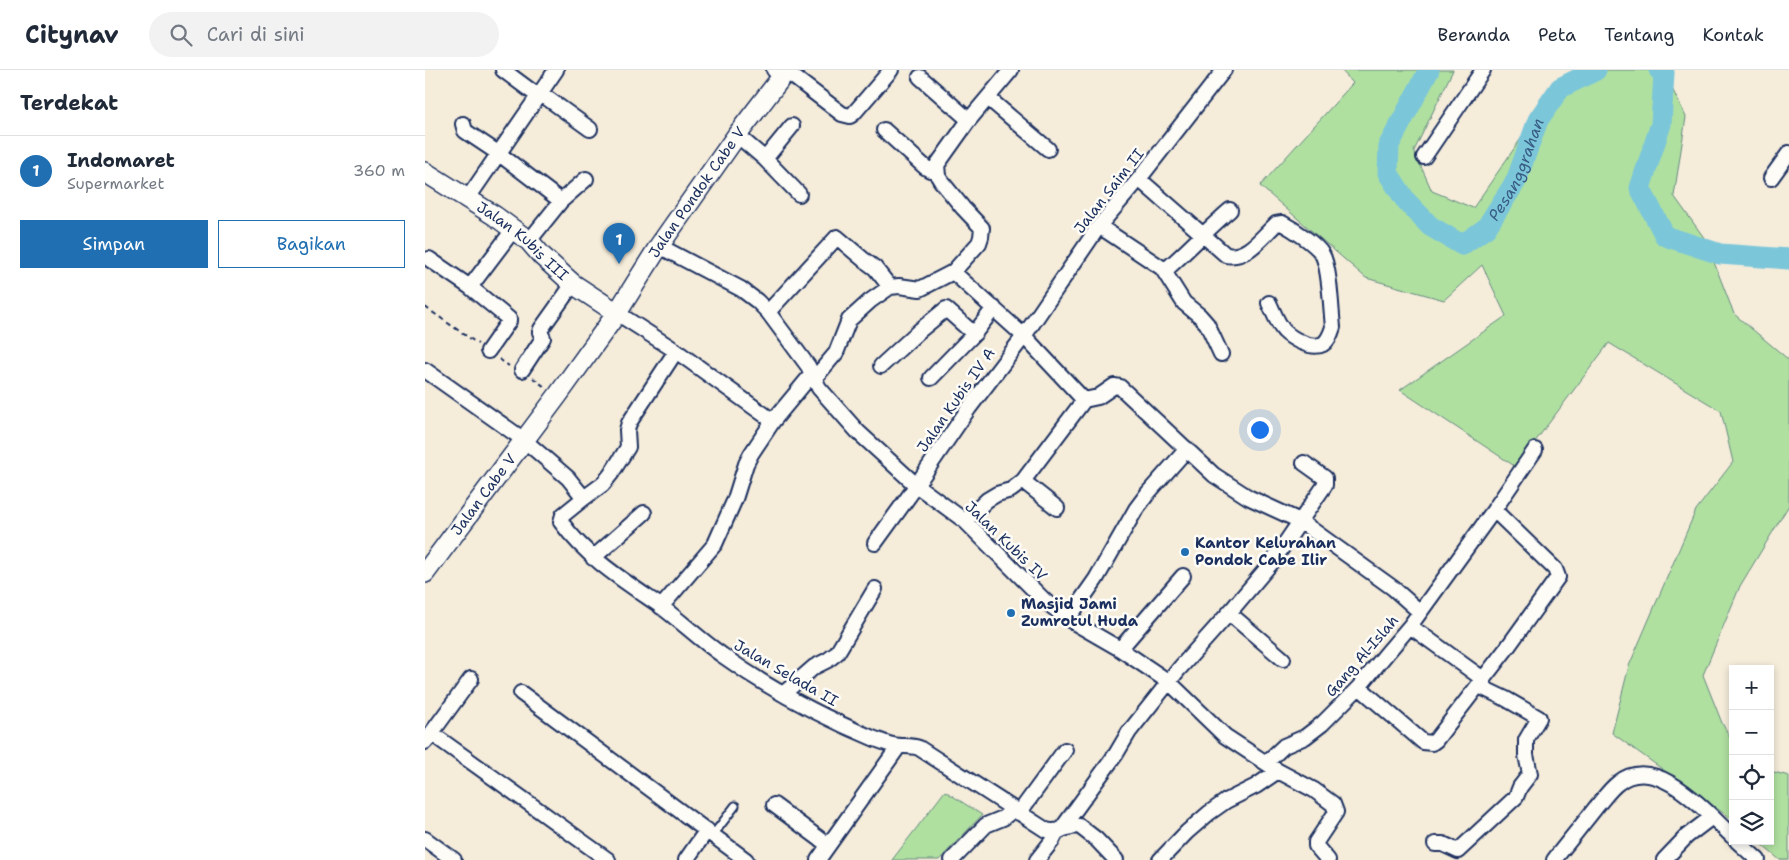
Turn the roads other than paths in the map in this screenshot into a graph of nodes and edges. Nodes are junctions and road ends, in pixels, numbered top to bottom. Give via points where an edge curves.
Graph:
1 (503, 70) edge
2 (556, 70) edge
3 (782, 70) edge
4 (891, 70) edge
5 (1011, 70) edge
6 (1224, 70) edge
7 (1483, 70) edge
8 (920, 77) dead end
9 (539, 94) junction
10 (988, 98) junction
11 (969, 120) junction
12 (463, 124) dead end
13 (792, 126) dead end
14 (590, 129) dead end
15 (884, 130) dead end
16 (737, 135) junction
17 (1048, 149) dead end
18 (498, 153) junction
19 (1789, 153) edge
20 (1424, 156) dead end
21 (765, 159) junction
22 (937, 170) junction
23 (427, 178) edge
24 (586, 178) dead end
25 (1771, 178) dead end
26 (1139, 179) junction
27 (799, 194) dead end
28 (468, 198) junction
29 (561, 201) junction
30 (1230, 210) dead end
31 (1099, 226) junction
32 (513, 230) junction
33 (1202, 234) junction
34 (529, 241) junction
35 (659, 246) junction
36 (429, 259) dead end
37 (1162, 268) junction
38 (953, 272) junction
39 (573, 284) junction
40 (471, 287) junction
41 (890, 287) junction
42 (1269, 303) dead end
43 (994, 308) junction
44 (768, 312) junction
45 (617, 313) junction
46 (974, 334) junction
47 (1024, 336) junction
48 (488, 351) dead end
49 (677, 351) junction
50 (1221, 354) dead end
51 (881, 366) dead end
52 (425, 370) edge
53 (522, 370) dead end
54 (813, 376) junction
55 (931, 378) dead end
56 (1084, 400) junction
57 (773, 421) junction
58 (524, 440) junction
59 (1187, 450) junction
60 (1535, 450) dead end
61 (1304, 463) dead end
62 (1023, 481) junction
63 (916, 485) junction
64 (584, 498) junction
65 (1057, 508) dead end
66 (1494, 510) junction
67 (644, 513) dead end
68 (1300, 521) junction
69 (965, 522) junction
70 (875, 543) dead end
71 (593, 558) junction
72 (425, 573) edge
73 (1183, 576) dead end
74 (875, 589) dead end
75 (661, 607) junction
76 (1420, 612) junction
77 (1229, 613) junction
78 (1068, 619) junction
79 (1410, 626) junction
80 (1120, 649) junction
81 (1283, 659) dead end
82 (471, 679) dead end
83 (1483, 680) junction
84 (1169, 682) junction
85 (1359, 687) junction
86 (521, 693) dead end
87 (783, 694) junction
88 (428, 737) edge
89 (899, 746) junction
90 (1065, 750) dead end
91 (1266, 763) junction
92 (1278, 771) junction
93 (774, 805) dead end
94 (735, 806) dead end
95 (1017, 811) junction
96 (1712, 817) junction
97 (1059, 831) junction
98 (710, 832) junction
99 (1729, 833) edge
100 (425, 839) edge
101 (1435, 844) dead end
102 (828, 845) junction
103 (1741, 845) edge
104 (454, 860) edge
105 (608, 860) edge
106 (686, 860) edge
107 (746, 860) edge
108 (818, 860) edge
109 (952, 860) edge
110 (1037, 860) edge
111 (1116, 860) edge
112 (1160, 860) edge
113 (1328, 860) edge
114 (1553, 860) edge
115 (1664, 860) edge
116 (1757, 860) edge

1 - 9 street
2 - 9 street
3 - 4 street via 842,114 850,116
3 - 16 street, Jalan Pondok Cabe V
5 - 10 street
6 - 26 street, Jalan Saim II
7 - 20 street
8 - 11 street
9 - 14 street
9 - 18 street
10 - 11 street
10 - 17 street
11 - 22 street via 940,160
12 - 18 street via 465,130
13 - 21 street
15 - 22 street via 925,167
16 - 21 street
16 - 35 street, Jalan Pondok Cabe V
18 - 28 street
18 - 29 street
19 - 25 street
21 - 27 street
22 - 38 street via 949,192 982,228 979,243
23 - 28 street, Jalan Kubis III
24 - 29 street
26 - 31 street, Jalan Saim II
26 - 33 street
28 - 32 street, Jalan Kubis III
29 - 34 street
30 - 33 street
31 - 37 street
31 - 47 street, Jalan Saim II
32 - 34 street, Jalan Kubis III
32 - 40 street
33 - 37 street via 1168,268
33 - 42 street via 1226,255 1236,257 1245,253 1276,224 1282,223 1319,249 1326,266 1333,327 1324,343 1309,345 1291,337 1277,321
34 - 39 street, Jalan Kubis III
35 - 44 street, Jalan Kubis IV via 741,289
35 - 45 street, Jalan Pondok Cabe V
36 - 40 street
37 - 50 street via 1184,303 1207,324
38 - 41 street via 920,289
38 - 43 street
39 - 45 street, Jalan Kubis III
39 - 53 street via 541,329 543,338
40 - 48 street via 509,319
41 - 44 street via 875,268 837,237
41 - 54 street via 849,320 836,353
43 - 46 street
43 - 47 street
44 - 54 street, Jalan Kubis IV
45 - 49 street
45 - 58 street, Jalan Pondok Cabe V
46 - 51 street via 946,309
46 - 55 street
47 - 56 street
47 - 63 street, Jalan Kubis IV A
49 - 57 street
49 - 64 street via 629,423 629,447 603,484
52 - 58 street
54 - 57 street
54 - 63 street, Jalan Kubis IV via 857,432
56 - 59 street, Gang Al-Islah via 1098,397 1114,386 1120,387
56 - 62 street
57 - 75 street via 746,464 715,544
58 - 64 street via 569,478
58 - 72 street, Jalan Cabe V
59 - 68 street, Gang Al-Islah via 1233,488
59 - 78 street via 1136,509 1096,579
60 - 66 street
61 - 68 street via 1323,476 1325,485
62 - 65 street
62 - 69 street via 987,500
63 - 69 street, Jalan Kubis IV
63 - 70 street, Jalan Kubis IV A
64 - 71 street, Jalan Selada II via 563,515 561,522
66 - 76 street
66 - 83 street via 1555,569 1558,577
67 - 71 street
68 - 76 street, Gang Al-Islah via 1393,588
68 - 77 street via 1273,561
69 - 78 street, Jalan Kubis IV via 1025,583
71 - 75 street, Jalan Selada II
73 - 80 street
74 - 87 street via 837,652
75 - 87 street, Jalan Selada II via 721,655
76 - 79 street, Gang Al-Islah
77 - 81 street
77 - 84 street
78 - 80 street, Jalan Kubis IV
79 - 83 street
79 - 85 street, Gang Al-Islah
80 - 84 street, Jalan Kubis IV
82 - 88 street
83 - 85 street via 1436,740 1427,743
83 - 101 street via 1483,688 1539,718 1526,740 1529,774 1516,797 1458,850
84 - 91 street, Jalan Kubis IV via 1225,736
84 - 97 street
85 - 91 street, Gang Al-Islah via 1322,724 1305,737 1284,746
86 - 98 street
87 - 89 street, Jalan Selada II via 850,728
88 - 105 street
89 - 95 street, Jalan Selada II via 919,748
89 - 102 street
90 - 95 street
91 - 92 street, Jalan Kubis IV
92 - 112 street via 1209,813
92 - 113 street, Jalan Kubis IV via 1314,790 1335,807 1336,812 1315,842
93 - 102 street
94 - 98 lane
95 - 97 street, Jalan Selada II via 1047,830
95 - 109 street via 986,825
96 - 99 street
96 - 114 street via 1673,784 1645,774 1635,774 1617,783
96 - 115 street via 1687,836
97 - 110 street
97 - 111 street, Jalan Selada II via 1079,826
98 - 106 street
98 - 107 street
100 - 104 street
102 - 108 street
103 - 116 street

